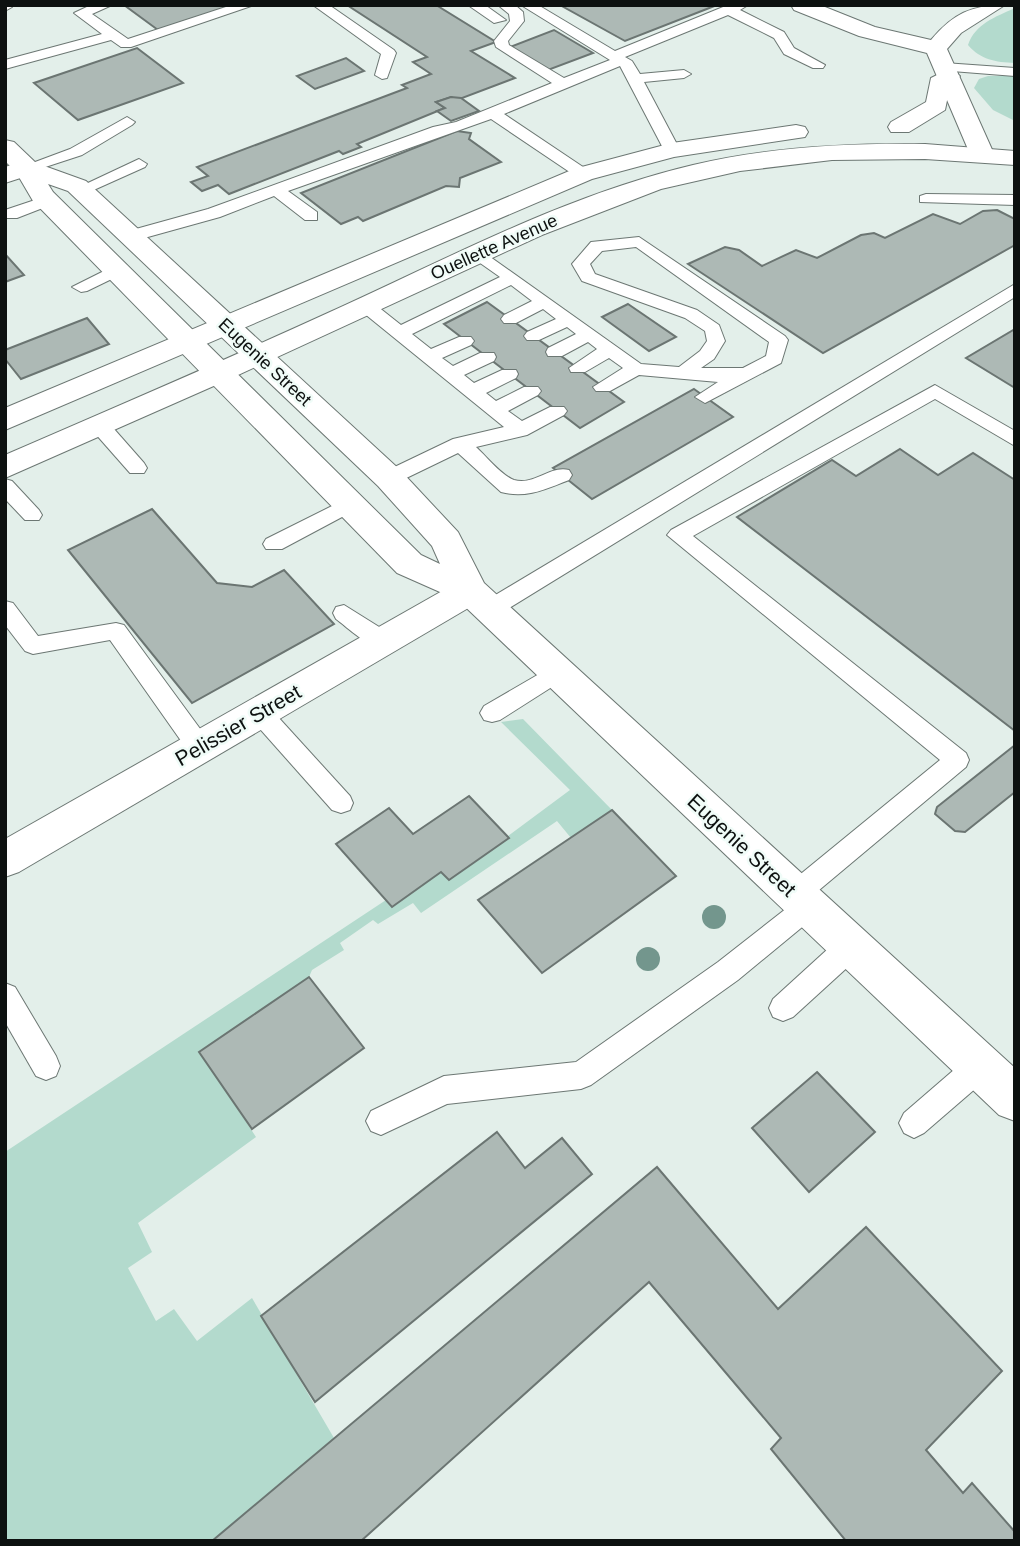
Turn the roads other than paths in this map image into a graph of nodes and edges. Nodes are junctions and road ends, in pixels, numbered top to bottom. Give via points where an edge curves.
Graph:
1 (105, 5) edge
2 (247, 5) edge
3 (320, 5) edge
4 (475, 5) edge
5 (505, 5) edge
6 (528, 5) edge
7 (802, 5) edge
8 (995, 5) edge
9 (735, 8) edge
10 (499, 20) dead end
11 (113, 35) junction
12 (618, 58) junction
13 (943, 64) junction
14 (5, 65) edge
15 (818, 65) dead end
16 (1015, 72) edge
17 (684, 74) dead end
18 (382, 75) dead end
19 (635, 79) junction
20 (563, 84) junction
21 (493, 113) junction
22 (127, 122) dead end
23 (900, 127) junction
24 (983, 129) junction
25 (5, 147) edge
26 (672, 150) junction
27 (982, 154) junction
28 (1015, 158) edge
29 (139, 164) dead end
30 (16, 172) edge
31 (583, 174) junction
32 (81, 190) junction
33 (276, 190) junction
34 (926, 199) dead end
35 (1015, 200) edge
36 (47, 201) junction
37 (11, 214) dead end
38 (311, 216) dead end
39 (131, 236) junction
40 (479, 254) junction
41 (116, 270) junction
42 (512, 278) junction
43 (81, 286) dead end
44 (1015, 289) edge
45 (544, 302) junction
46 (366, 306) junction
47 (510, 319) dead end
48 (567, 320) junction
49 (225, 324) junction
50 (757, 325) junction
51 (399, 333) junction
52 (589, 334) junction
53 (533, 336) dead end
54 (714, 336) junction
55 (186, 340) junction
56 (465, 341) dead end
57 (610, 350) junction
58 (555, 352) dead end
59 (259, 355) junction
60 (429, 357) junction
61 (487, 357) dead end
62 (578, 368) dead end
63 (636, 369) junction
64 (219, 372) junction
65 (747, 373) junction
66 (509, 374) dead end
67 (450, 375) junction
68 (680, 375) junction
69 (603, 387) dead end
70 (531, 391) dead end
71 (472, 392) junction
72 (705, 397) dead end
73 (494, 410) junction
74 (557, 411) dead end
75 (5, 419) edge
76 (100, 426) junction
77 (520, 430) junction
78 (1015, 440) edge
79 (460, 444) junction
80 (5, 467) edge
81 (137, 468) dead end
82 (562, 475) dead end
83 (389, 478) junction
84 (5, 486) edge
85 (350, 504) junction
86 (32, 516) dead end
87 (274, 544) dead end
88 (480, 600) junction
89 (5, 608) edge
90 (344, 613) dead end
91 (384, 640) junction
92 (558, 672) junction
93 (260, 713) junction
94 (492, 713) dead end
95 (200, 748) junction
96 (341, 803) dead end
97 (5, 860) edge
98 (802, 900) junction
99 (851, 946) junction
100 (5, 996) edge
101 (783, 1007) dead end
102 (46, 1066) dead end
103 (980, 1066) junction
104 (1015, 1099) edge
105 (381, 1121) dead end
106 (914, 1123) dead end

1 - 11 lane via 81,13
2 - 11 lane via 125,44
3 - 18 lane via 389,52
4 - 10 lane
5 - 20 lane via 516,12 517,21 501,41 503,47
6 - 12 lane
7 - 13 street
8 - 13 street via 953,28
9 - 12 lane
9 - 15 lane via 779,35 789,51
11 - 14 lane
12 - 19 lane
12 - 20 lane
13 - 16 lane
13 - 23 street via 937,105
13 - 24 street
17 - 19 lane
19 - 26 lane
20 - 21 lane
21 - 31 lane
21 - 33 lane
22 - 30 lane via 76,152
23 - 24 street, Ouellette Avenue
23 - 26 street, Ouellette Avenue via 809,131
24 - 27 street
25 - 30 street, Eugenie Street
26 - 31 street, Ouellette Avenue
27 - 28 street, Ouellette Avenue
27 - 40 street, Ouellette Avenue via 890,150 731,167 654,183 580,209
29 - 32 lane
30 - 32 street, Eugenie Street
30 - 36 street, Eugenie Street
31 - 49 street, Ouellette Avenue
32 - 39 street, Eugenie Street
33 - 38 lane
33 - 39 lane via 214,214
34 - 35 lane
36 - 37 lane
36 - 41 street, Eugenie Street
39 - 49 street, Eugenie Street
40 - 42 lane
40 - 46 street, Ouellette Avenue
41 - 43 lane
41 - 55 street, Eugenie Street
42 - 45 lane
42 - 51 lane
44 - 88 lane
45 - 47 lane
45 - 48 lane
46 - 51 lane
46 - 59 street, Ouellette Avenue
48 - 52 lane
48 - 53 lane
49 - 55 street, Ouellette Avenue
49 - 59 street, Eugenie Street
50 - 54 lane
50 - 54 lane via 639,242 597,246 581,264 588,277 691,314 713,329
50 - 65 lane via 779,340 774,359
51 - 60 lane
52 - 57 lane
52 - 58 lane
54 - 68 lane via 716,341 707,355
55 - 64 street, Eugenie Street
55 - 75 street, Ouellette Avenue
56 - 60 lane
57 - 62 lane
57 - 63 lane
59 - 64 street, Ouellette Avenue
59 - 83 street, Eugenie Street
60 - 67 lane
61 - 67 lane
63 - 68 lane
63 - 69 lane
64 - 76 street, Ouellette Avenue
64 - 85 street, Eugenie Street
65 - 68 lane
65 - 72 lane
66 - 71 lane
67 - 71 lane
70 - 73 lane
71 - 73 lane
73 - 77 lane
74 - 77 lane
76 - 80 street, Ouellette Avenue
76 - 81 lane
77 - 79 lane
78 - 98 lane via 935,391 678,535 957,760
79 - 82 lane via 508,487 529,488
79 - 83 lane
83 - 88 street, Eugenie Street via 446,540
84 - 86 lane
85 - 87 lane
85 - 88 street, Eugenie Street via 409,564
88 - 91 street, Pelissier Street
88 - 92 street, Eugenie Street
89 - 95 lane via 33,645 116,631
90 - 91 lane
91 - 93 street, Pelissier Street
92 - 94 lane
92 - 98 street, Eugenie Street
93 - 95 street, Pelissier Street
93 - 96 lane
95 - 97 street, Pelissier Street
98 - 99 street, Eugenie Street
98 - 105 lane via 728,971 581,1075 444,1090
99 - 101 lane
99 - 103 street, Eugenie Street
100 - 102 lane
103 - 104 street, Eugenie Street
103 - 106 lane

